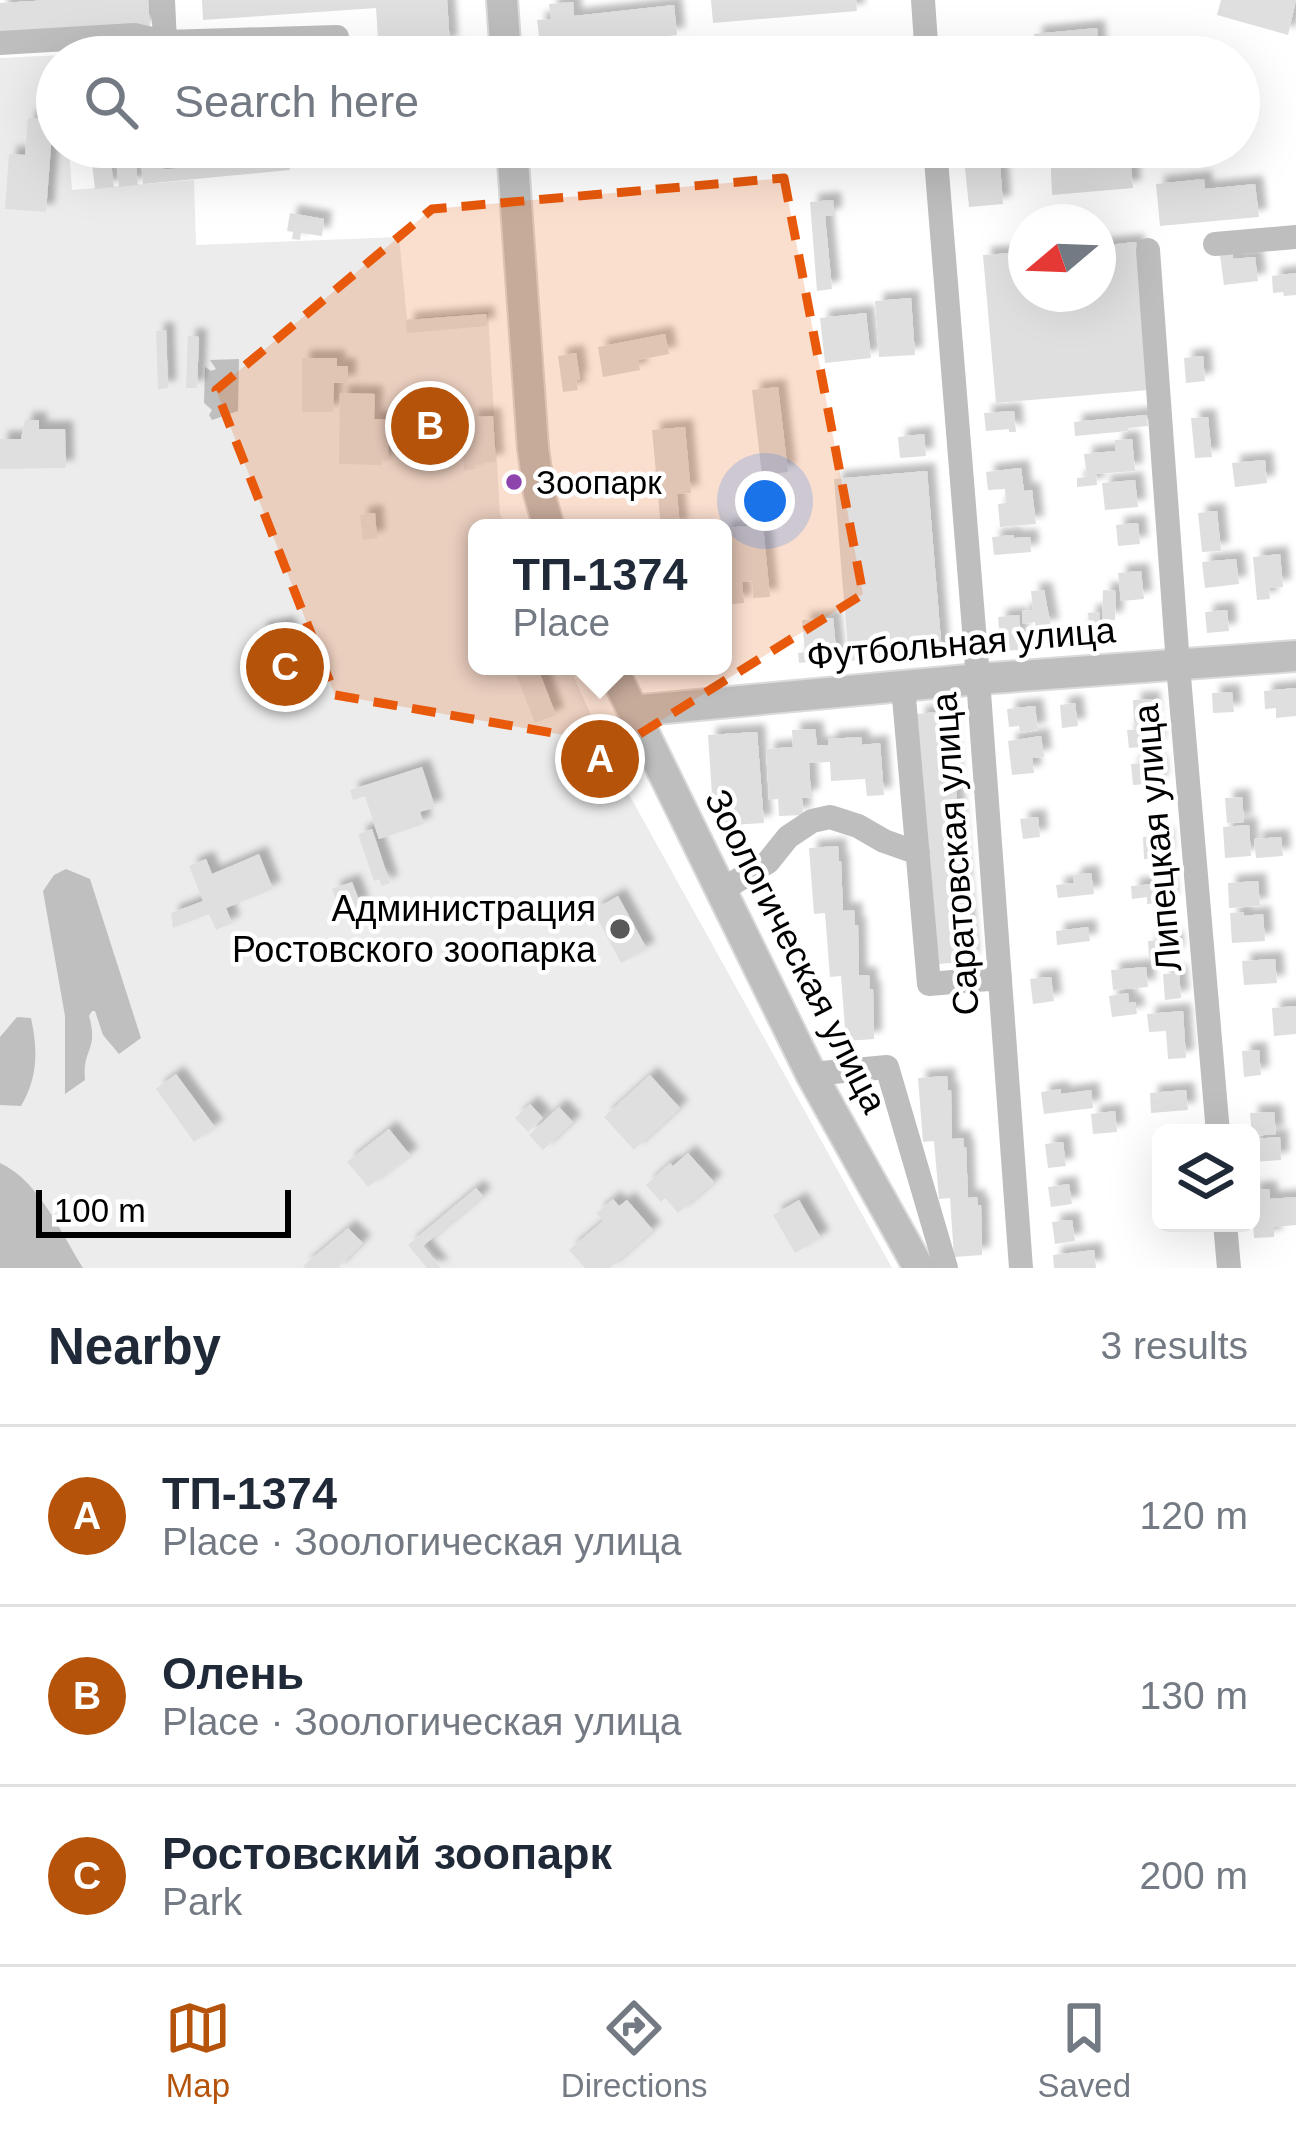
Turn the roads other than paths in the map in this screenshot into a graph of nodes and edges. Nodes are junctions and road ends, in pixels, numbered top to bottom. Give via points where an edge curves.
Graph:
1 (163, 0) edge
2 (502, 0) edge
3 (923, 0) edge
4 (107, 36) edge
5 (138, 36) edge
6 (163, 36) edge
7 (505, 36) edge
8 (926, 36) edge
9 (36, 41) edge
10 (0, 44) edge
11 (513, 168) edge
12 (937, 168) edge
13 (1296, 237) edge
14 (1215, 244) dead end
15 (1148, 250) dead end
16 (546, 519) edge
17 (1296, 656) edge
18 (1178, 665) junction
19 (615, 675) edge
20 (979, 679) junction
21 (903, 686) junction
22 (632, 711) junction
23 (918, 853) junction
24 (720, 891) junction
25 (1000, 978) junction
26 (811, 1074) junction
27 (1217, 1124) edge
28 (1227, 1232) edge
29 (920, 1268) edge
30 (946, 1268) edge
31 (1022, 1268) edge
32 (1229, 1268) edge

1 - 6 street
2 - 7 main road
3 - 8 street
4 - 5 street
9 - 10 street
11 - 16 main road via 532,448
12 - 20 street, Саратовская улица
13 - 14 street
15 - 18 street, Липецкая улица
17 - 18 main road, Футбольная улица
18 - 20 main road, Футбольная улица
18 - 27 street, Липецкая улица
19 - 22 main road, Зоологическая улица
20 - 21 main road, Футбольная улица
20 - 25 street, Саратовская улица
21 - 22 main road, Футбольная улица
21 - 23 street
22 - 24 main road, Зоологическая улица
23 - 24 street via 858,826 812,821
23 - 25 street via 929,984
24 - 26 main road, Зоологическая улица
25 - 31 street, Саратовская улица
26 - 29 main road, Зоологическая улица
26 - 30 street via 886,1067
28 - 32 street

